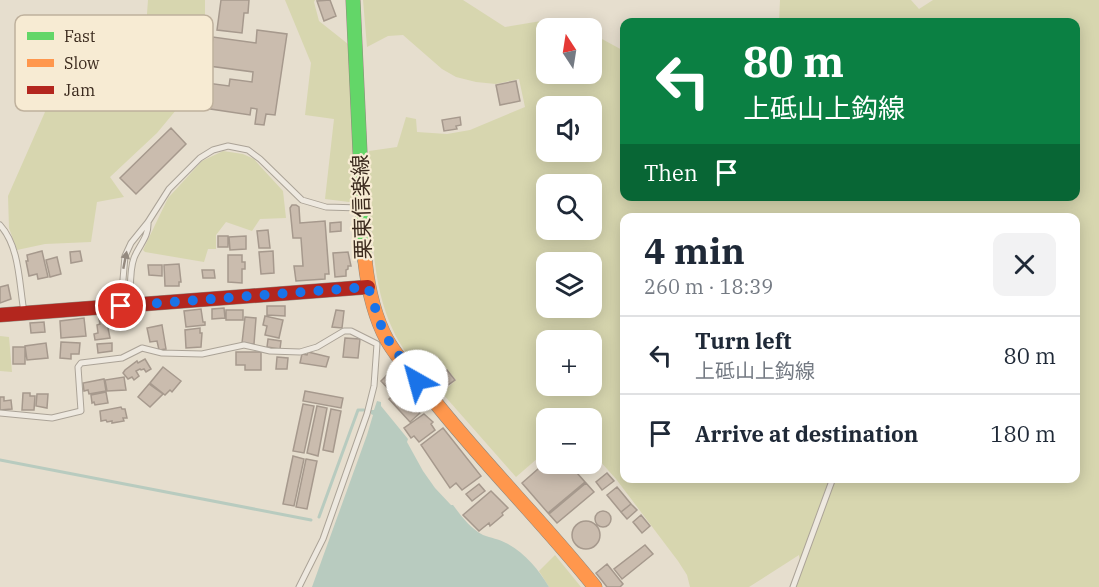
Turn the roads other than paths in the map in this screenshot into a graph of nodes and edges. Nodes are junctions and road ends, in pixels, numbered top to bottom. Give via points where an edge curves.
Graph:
1 (353, 0) edge
2 (362, 208) junction
3 (148, 222) junction
4 (0, 225) edge
5 (368, 287) junction
6 (125, 306) junction
7 (24, 314) junction
8 (0, 315) edge
9 (0, 413) edge
10 (831, 483) edge
11 (299, 587) edge
12 (594, 587) edge
13 (793, 587) edge

1 - 2 main road, 栗東信楽線
2 - 3 lane via 326,207 302,200 248,150 228,146 200,158 169,189
2 - 5 main road, 栗東信楽線
3 - 6 lane via 145,240 133,263
6 -> 3 lane via 124,256
4 - 7 lane via 14,250
5 - 6 main road
5 - 12 main road, 栗東信楽線 via 393,349 442,412
6 - 7 main road
7 - 8 main road
9 - 11 lane via 52,418 81,411 81,363 122,358 142,348 202,354 244,345 300,352 344,331 377,344 367,414 323,539
10 - 13 lane

